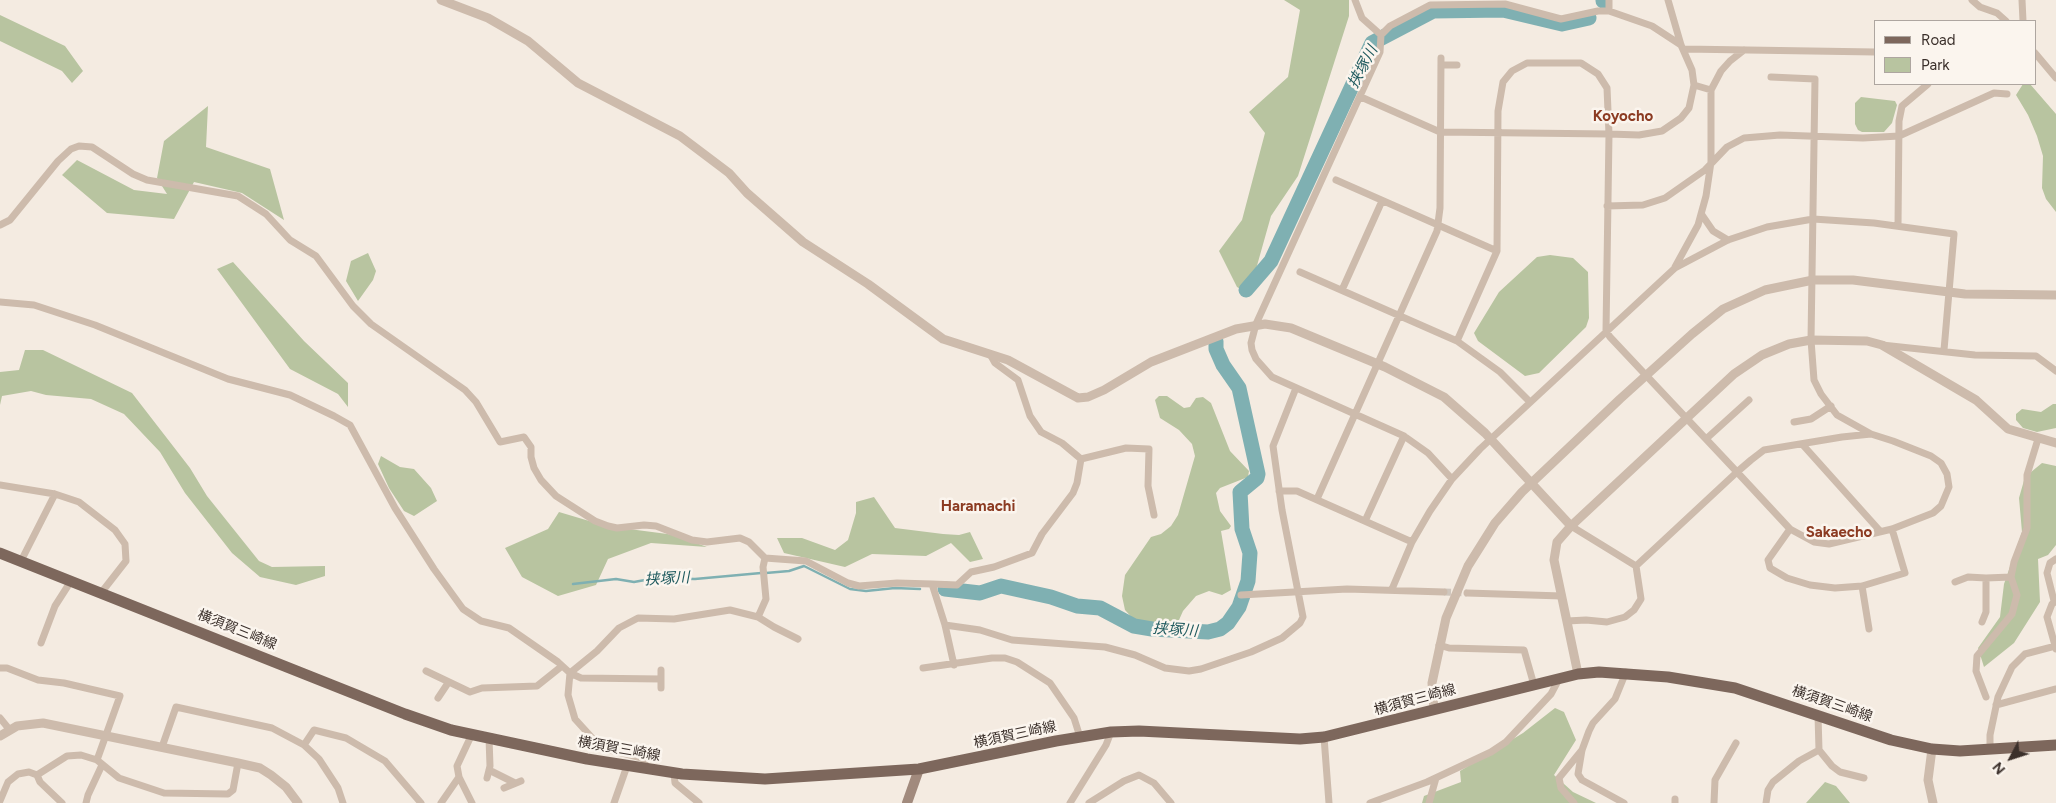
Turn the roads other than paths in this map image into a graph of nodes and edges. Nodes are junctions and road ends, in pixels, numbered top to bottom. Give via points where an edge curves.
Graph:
1 (441, 0) edge
2 (1355, 0) edge
3 (1610, 0) edge
4 (1668, 0) edge
5 (1972, 0) edge
6 (2022, 0) edge
7 (1441, 2) edge
8 (1609, 11) junction
9 (2005, 20) edge
10 (2023, 20) edge
11 (1381, 38) junction
12 (1682, 47) junction
13 (1744, 50) junction
14 (1874, 52) edge
15 (2036, 54) edge
16 (1457, 65) dead end
17 (1771, 77) dead end
18 (2056, 78) edge
19 (1694, 85) junction
20 (1927, 85) edge
21 (1711, 90) junction
22 (2007, 94) dead end
23 (1360, 97) junction
24 (1440, 132) junction
25 (1499, 133) junction
26 (1609, 134) junction
27 (1814, 136) junction
28 (1899, 136) junction
29 (1711, 162) junction
30 (1336, 180) dead end
31 (1382, 201) junction
32 (1607, 206) junction
33 (1702, 215) junction
34 (1813, 219) junction
35 (0, 225) edge
36 (1438, 226) junction
37 (1898, 226) junction
38 (1728, 240) junction
39 (1496, 251) junction
40 (1675, 268) junction
41 (1300, 272) dead end
42 (1813, 280) junction
43 (1342, 290) junction
44 (1950, 292) junction
45 (2056, 296) edge
46 (0, 302) edge
47 (1400, 316) junction
48 (1256, 324) junction
49 (1606, 331) junction
50 (1811, 340) junction
51 (1457, 341) junction
52 (1882, 345) junction
53 (1944, 350) junction
54 (990, 354) junction
55 (1378, 364) junction
56 (2056, 371) edge
57 (1646, 375) junction
58 (1296, 388) junction
59 (1749, 400) dead end
60 (1530, 402) junction
61 (1830, 406) junction
62 (1356, 413) junction
63 (1687, 419) junction
64 (1794, 422) dead end
65 (1871, 434) junction
66 (1404, 436) junction
67 (1490, 439) junction
68 (1706, 439) junction
69 (2038, 439) junction
70 (2056, 443) edge
71 (1802, 444) junction
72 (1081, 459) junction
73 (1737, 472) junction
74 (1452, 479) junction
75 (1531, 483) junction
76 (0, 485) edge
77 (1279, 491) junction
78 (55, 494) junction
79 (1317, 499) junction
80 (1154, 515) dead end
81 (1365, 520) junction
82 (1571, 526) junction
83 (1790, 529) junction
84 (1892, 529) junction
85 (1880, 531) junction
86 (1412, 542) junction
87 (0, 553) edge
88 (765, 558) junction
89 (2056, 559) edge
90 (21, 561) junction
91 (1636, 566) junction
92 (2011, 577) junction
93 (1986, 578) junction
94 (71, 581) junction
95 (1955, 582) dead end
96 (932, 584) junction
97 (1862, 586) junction
98 (1392, 590) junction
99 (1299, 591) junction
100 (1444, 592) tunnel mouth
101 (101, 593) junction
102 (1467, 593) tunnel mouth
103 (1243, 594) dead end
104 (1562, 596) junction
105 (2055, 601) edge
106 (758, 617) junction
107 (1567, 621) junction
108 (1982, 622) dead end
109 (945, 625) junction
110 (1869, 629) dead end
111 (798, 638) dead end
112 (40, 643) dead end
113 (1439, 645) junction
114 (2056, 647) edge
115 (954, 664) junction
116 (562, 666) junction
117 (0, 668) edge
118 (922, 668) dead end
119 (661, 670) dead end
120 (426, 671) dead end
121 (1626, 672) junction
122 (570, 673) junction
123 (1578, 674) junction
124 (1559, 679) junction
125 (661, 680) junction
126 (448, 683) junction
127 (1534, 685) junction
128 (661, 688) dead end
129 (2056, 689) edge
130 (438, 698) dead end
131 (1986, 698) dead end
132 (1996, 705) junction
133 (1434, 710) junction
134 (1818, 715) junction
135 (0, 718) edge
136 (9, 729) junction
137 (1111, 732) junction
138 (472, 734) junction
139 (106, 735) junction
140 (0, 736) edge
141 (1080, 737) junction
142 (1324, 737) junction
143 (489, 738) junction
144 (1736, 743) dead end
145 (304, 745) junction
146 (2056, 745) edge
147 (162, 747) junction
148 (1932, 749) junction
149 (1990, 749) junction
150 (1582, 750) junction
151 (1819, 750) junction
152 (100, 762) junction
153 (238, 763) junction
154 (627, 766) junction
155 (645, 769) junction
156 (489, 770) junction
157 (919, 770) junction
158 (674, 773) junction
159 (37, 775) junction
160 (459, 777) junction
161 (487, 778) dead end
162 (1436, 778) junction
163 (1864, 778) dead end
164 (504, 788) dead end
165 (0, 801) edge
166 (62, 803) edge
167 (86, 803) edge
168 (298, 803) edge
169 (343, 803) edge
170 (422, 803) edge
171 (441, 803) edge
172 (472, 803) edge
173 (614, 803) edge
174 (699, 803) edge
175 (907, 803) edge
176 (1070, 803) edge
177 (1089, 803) edge
178 (1171, 803) edge
179 (1329, 803) edge
180 (1370, 803) edge
181 (1429, 803) edge
182 (1574, 803) edge
183 (1624, 803) edge
184 (1714, 803) edge
185 (1766, 803) edge
186 (1933, 803) edge

1 - 54 street via 488,18 528,41 578,83 680,136 729,173 803,242 943,338
2 - 11 street via 1362,18
3 - 8 street
4 - 12 street
5 - 9 street
6 - 10 street
7 - 8 street via 1505,4 1561,19
7 - 11 street via 1426,6 1390,26
8 - 12 street via 1652,26
11 - 23 street
12 - 13 street
12 - 19 street via 1692,70
13 - 14 street
13 - 21 street via 1730,60
15 - 18 street
16 - 24 street via 1441,62
17 - 27 street via 1815,80
19 - 21 street
19 - 26 street via 1689,108 1670,127 1653,134
20 - 28 street via 1902,106
21 - 29 street
22 - 28 street via 1994,92
23 - 24 street
23 - 48 street
24 - 25 street
24 - 36 street
25 - 26 street
25 - 26 street via 1499,96 1503,82 1519,66 1547,61 1582,63 1598,74 1609,98
25 - 39 street
26 - 32 street
27 - 28 street
27 - 29 street via 1744,138 1727,147
27 - 34 street
28 - 37 street
29 - 32 street via 1696,177 1665,198 1643,205
29 - 33 street
30 - 31 street
31 - 36 street
31 - 43 street
32 - 49 street
33 - 38 street via 1713,231
33 - 40 street
34 - 37 street
34 - 38 street via 1767,227
34 - 42 street
35 - 88 street via 10,220 62,157 79,146 92,147 146,180 238,196 266,214 290,240 316,256 353,306 371,324 465,390 500,442 524,437 531,447 534,468 556,496 608,526 656,526 692,540 707,542 740,538
36 - 39 street
36 - 47 street
37 - 44 street via 1954,234
38 - 40 street
39 - 51 street
40 - 49 street
41 - 43 street
42 - 44 street via 1853,280
42 - 50 street
42 - 57 street via 1765,290 1723,309
43 - 47 street
44 - 45 street
44 - 53 street
46 - 116 street via 34,306 95,326 228,379 290,395 350,425 395,508 463,609 481,621 509,628
47 - 51 street
47 - 55 street
48 - 54 street via 1218,335 1151,362 1088,397 1069,395 1008,360
48 - 55 street via 1278,325 1304,332
48 - 58 street via 1251,343 1256,359 1272,377
49 - 57 street
49 - 60 street
50 - 52 street via 1867,341
50 - 61 street via 1814,380
50 - 63 street via 1775,349 1750,362
51 - 60 street via 1500,372
52 - 53 street
52 - 69 street via 1976,400 2008,429
53 - 56 street via 2036,356
54 - 72 street via 994,362 1018,380 1030,416 1041,432 1062,443
55 - 62 street
55 - 67 street via 1444,397
57 - 63 street
57 - 75 street
58 - 62 street
58 - 77 street via 1273,446
59 - 68 street
60 - 67 street
61 - 64 street via 1811,419
61 - 65 street via 1845,421
62 - 66 street
62 - 79 street
63 - 68 street
63 - 82 street
65 - 71 street
65 - 84 street via 1931,456 1941,463 1947,474 1949,487 1941,506 1932,513
66 - 74 street via 1428,453
66 - 81 street
67 - 74 street
67 - 75 street
68 - 73 street
69 - 70 street
69 - 92 street via 2027,475 2028,528
71 - 73 street via 1764,450
71 - 85 street
72 - 80 street via 1126,448 1149,449 1148,493
72 - 96 street via 1073,493 1042,534 1032,554 971,572 956,585
73 - 83 street
73 - 91 street
74 - 86 street
75 - 82 street
75 - 113 street via 1495,523 1474,554 1451,604
76 - 78 street
77 - 79 street via 1297,491
77 - 99 street
78 - 90 street
78 - 101 street via 79,502 115,530 125,544 126,561
79 - 81 street
81 - 86 street
82 - 91 street
82 - 104 street via 1558,542 1554,554
83 - 85 street via 1814,542 1829,544
83 - 97 street via 1768,560 1770,568 1787,578 1810,585 1835,588
84 - 85 street
84 - 97 street via 1905,573
86 - 98 street
87 - 90 main road, 横須賀三崎線
88 - 96 street via 806,561 859,586
88 - 106 street via 766,599
89 - 105 street via 2050,563 2047,573
90 - 94 main road, 横須賀三崎線
91 - 107 street via 1641,598 1634,610 1607,622
92 - 93 street
92 - 131 street via 2017,595 2012,614 1978,656 1976,670
93 - 95 street via 1968,577
93 - 108 street via 1986,612
94 - 101 main road, 横須賀三崎線
94 - 112 street via 55,606
96 - 109 street
97 - 110 street
98 - 99 street
98 - 100 street
99 - 103 street
99 - 109 street via 1303,617 1294,628 1270,644 1195,670 1165,668 1135,654 1105,647 1012,640 980,630
101 - 138 main road, 横須賀三崎線 via 405,714
102 - 104 street
104 - 107 street
105 - 114 street via 2047,617
106 - 111 street
106 - 122 street via 730,610 674,619 638,618 619,628
107 - 123 street
109 - 115 street
113 - 127 street via 1524,650
113 - 133 street via 1432,683
114 - 132 street via 2025,654 2018,659 2006,676
115 - 118 street
115 - 141 street via 1005,658 1040,675 1061,697 1074,718
116 - 122 street
116 - 126 street via 537,686 482,688 470,692
117 - 139 street via 38,680 120,696
119 - 125 street
120 - 126 street
121 - 123 main road, 横須賀三崎線
121 - 134 main road, 横須賀三崎線 via 1721,685 1760,694
121 - 150 street via 1615,699 1593,723
122 - 125 street via 581,678
122 - 155 street via 568,695 580,726 602,746 642,758
123 - 124 main road, 横須賀三崎線
124 - 127 main road, 横須賀三崎線
124 - 162 street via 1551,694 1506,742
125 - 128 street
126 - 130 street
127 - 133 main road, 横須賀三崎線
129 - 132 street
132 - 149 street
133 - 142 main road, 横須賀三崎線
134 - 148 main road, 横須賀三崎線 via 1896,741
134 - 151 street
135 - 136 street
136 - 139 street via 43,723
136 - 140 street
137 - 141 main road, 横須賀三崎線
137 - 142 main road, 横須賀三崎線 via 1300,739
137 - 176 street
138 - 143 main road, 横須賀三崎線
138 - 160 street via 457,766
139 - 147 street
139 - 152 street
141 - 157 main road, 横須賀三崎線
142 - 179 street
143 - 154 main road, 横須賀三崎線
143 - 156 street
144 - 184 street via 1715,780
145 - 147 street via 272,728 176,708
145 - 169 street via 326,767
145 - 170 street via 314,730 346,738 385,761
146 - 149 main road, 横須賀三崎線
147 - 153 street
148 - 149 main road, 横須賀三崎線
148 - 186 street via 1928,780
150 - 182 street via 1559,778 1561,788
150 - 183 street via 1578,774 1582,780
151 - 163 street via 1840,772
151 - 185 street via 1773,782
152 - 153 street via 119,778 164,793 228,794 233,790
152 - 159 street via 81,755 67,756
152 - 167 street
153 - 168 street via 260,768 271,775
154 - 155 main road, 横須賀三崎線
154 - 173 street
155 - 158 main road, 横須賀三崎線
156 - 161 street
156 - 164 street via 518,782
157 - 158 main road, 横須賀三崎線 via 765,779
157 - 175 main road
158 - 174 street via 675,783
159 - 165 street via 23,773 11,778
159 - 166 street
160 - 171 street
160 - 172 street
162 - 180 street
162 - 181 street
177 - 178 street via 1139,775 1154,783

